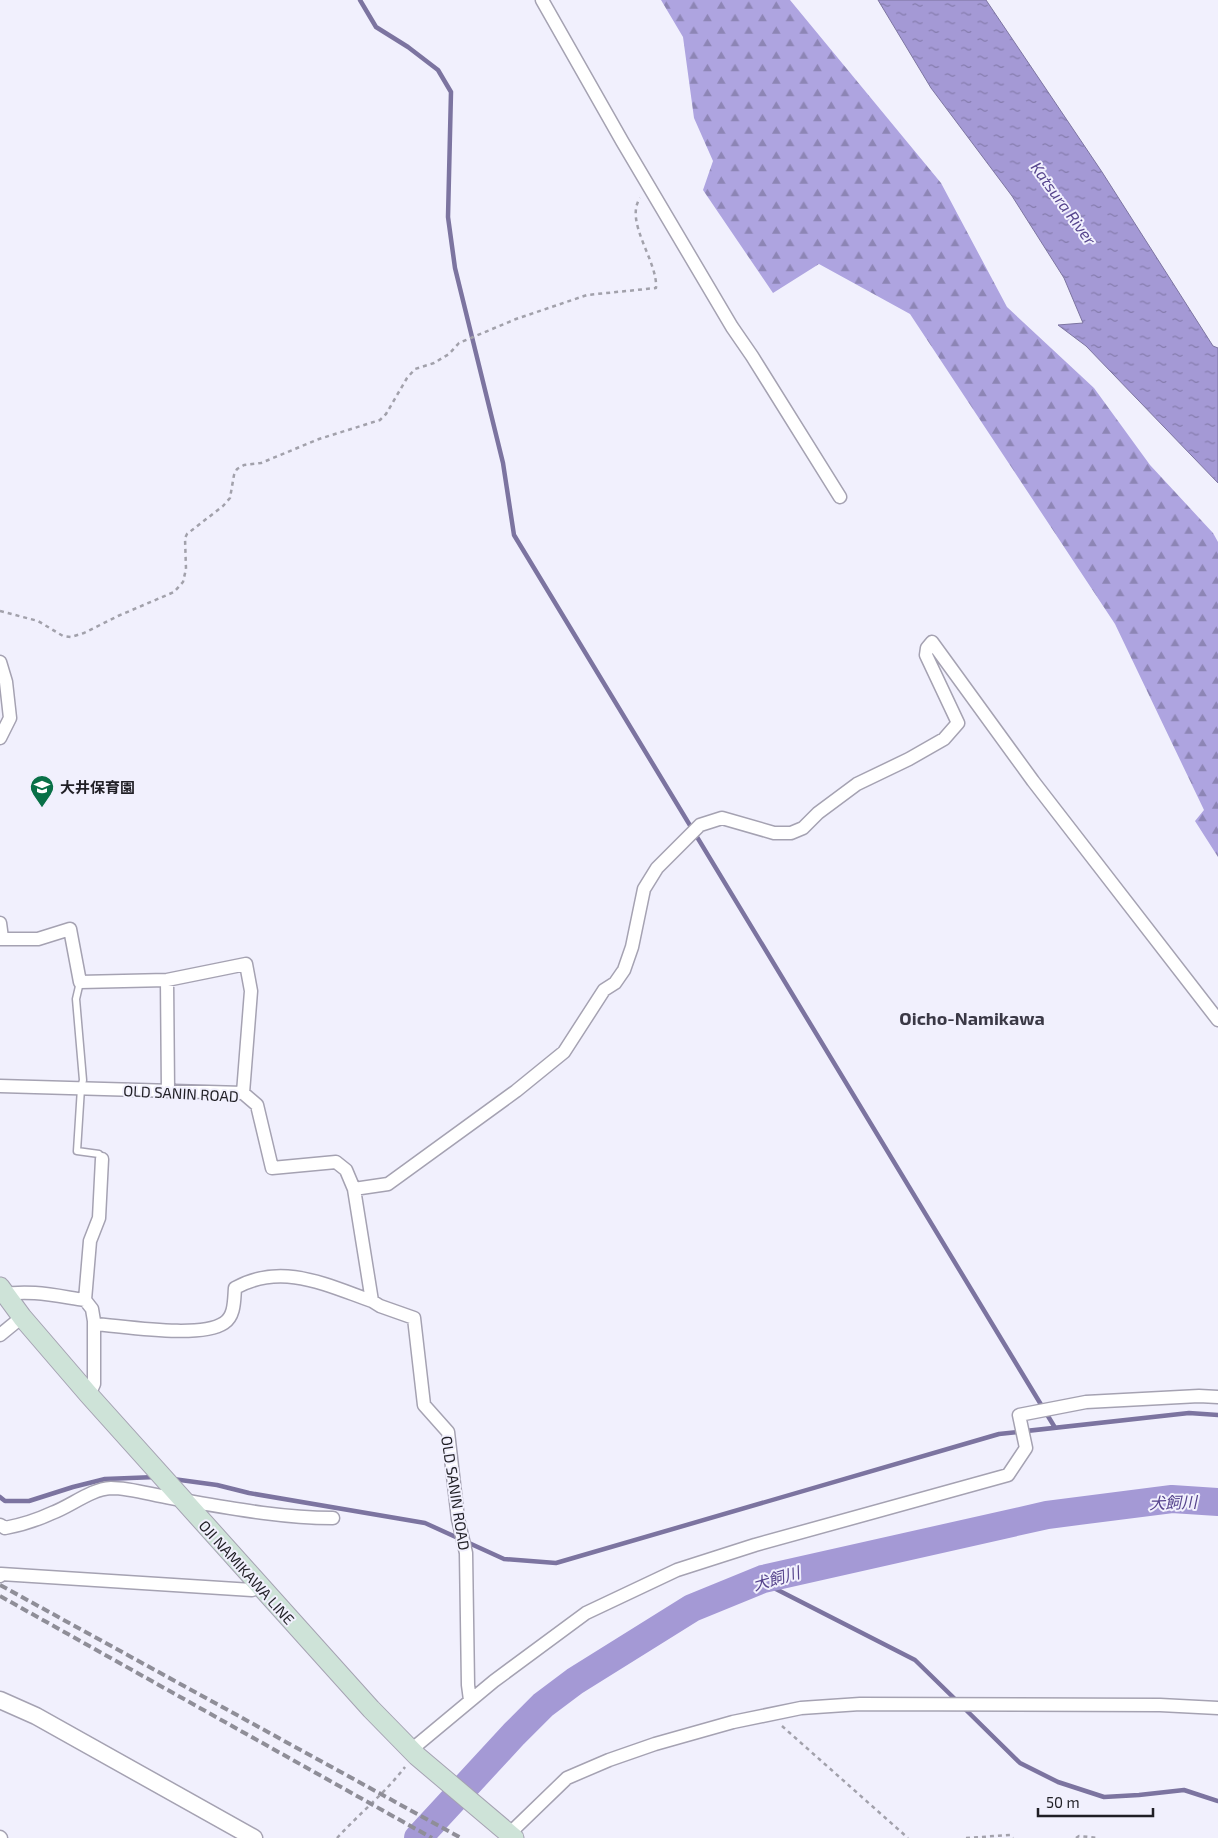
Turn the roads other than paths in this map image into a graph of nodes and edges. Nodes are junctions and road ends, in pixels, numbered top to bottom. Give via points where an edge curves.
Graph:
1 (542, 0) edge
2 (840, 497) dead end
3 (0, 662) edge
4 (0, 738) edge
5 (0, 923) edge
6 (1, 938) edge
7 (168, 980) junction
8 (80, 982) junction
9 (1218, 1020) edge
10 (0, 1086) edge
11 (81, 1088) junction
12 (168, 1091) junction
13 (243, 1093) junction
14 (102, 1159) joint
15 (354, 1189) junction
16 (2, 1292) edge
17 (85, 1300) junction
18 (372, 1301) junction
19 (22, 1317) junction
20 (94, 1324) junction
21 (0, 1335) edge
22 (89, 1394) junction
23 (1218, 1397) edge
24 (180, 1497) junction
25 (333, 1518) dead end
26 (0, 1525) edge
27 (0, 1576) edge
28 (261, 1588) junction
29 (0, 1700) edge
30 (470, 1700) junction
31 (1218, 1708) edge
32 (414, 1753) junction
33 (508, 1833) edge
34 (254, 1838) edge

1 - 2 street via 732,327
3 - 4 street via 10,718
5 - 6 street
6 - 8 street via 38,939 70,929
7 - 8 street
7 - 12 street
7 - 13 street via 246,964 251,992
8 - 11 lane via 76,999
9 - 15 street via 1033,781 932,642 926,655 958,722 944,740 858,784 803,828 791,833 774,833 722,818 700,825 657,868 644,889 624,970 604,990 564,1052 388,1184
10 - 11 street, OLD SANIN ROAD
11 - 12 street, OLD SANIN ROAD
11 - 14 lane via 77,1151 99,1154
12 - 13 street, OLD SANIN ROAD
13 - 15 street, OLD SANIN ROAD via 257,1105 272,1168 336,1162 346,1170
14 - 17 street via 99,1218 90,1241
15 - 18 street, OLD SANIN ROAD
16 - 17 street via 32,1292
16 - 19 main road, OJI NAMIKAWA LINE
17 - 20 street via 92,1308
18 - 20 street via 299,1277 276,1275 249,1280 235,1288 233,1312 224,1323 208,1329 187,1331
18 - 30 street, OLD SANIN ROAD via 414,1318 424,1405 448,1432 458,1519 466,1553
19 - 21 street
19 - 22 main road, OJI NAMIKAWA LINE
20 - 22 street via 94,1384
22 - 24 main road, OJI NAMIKAWA LINE
23 - 30 street via 1086,1402 1019,1415 1026,1448 1008,1475 754,1545 677,1570 586,1613
24 - 25 street via 306,1518
24 - 26 street via 110,1488 20,1525 5,1528
24 - 28 main road, OJI NAMIKAWA LINE
27 - 28 street
28 - 32 main road, OJI NAMIKAWA LINE
29 - 34 street via 36,1716
30 - 32 street
31 - 33 street via 879,1704 801,1708 733,1722 609,1760 567,1778
32 - 33 main road, OJI NAMIKAWA LINE

